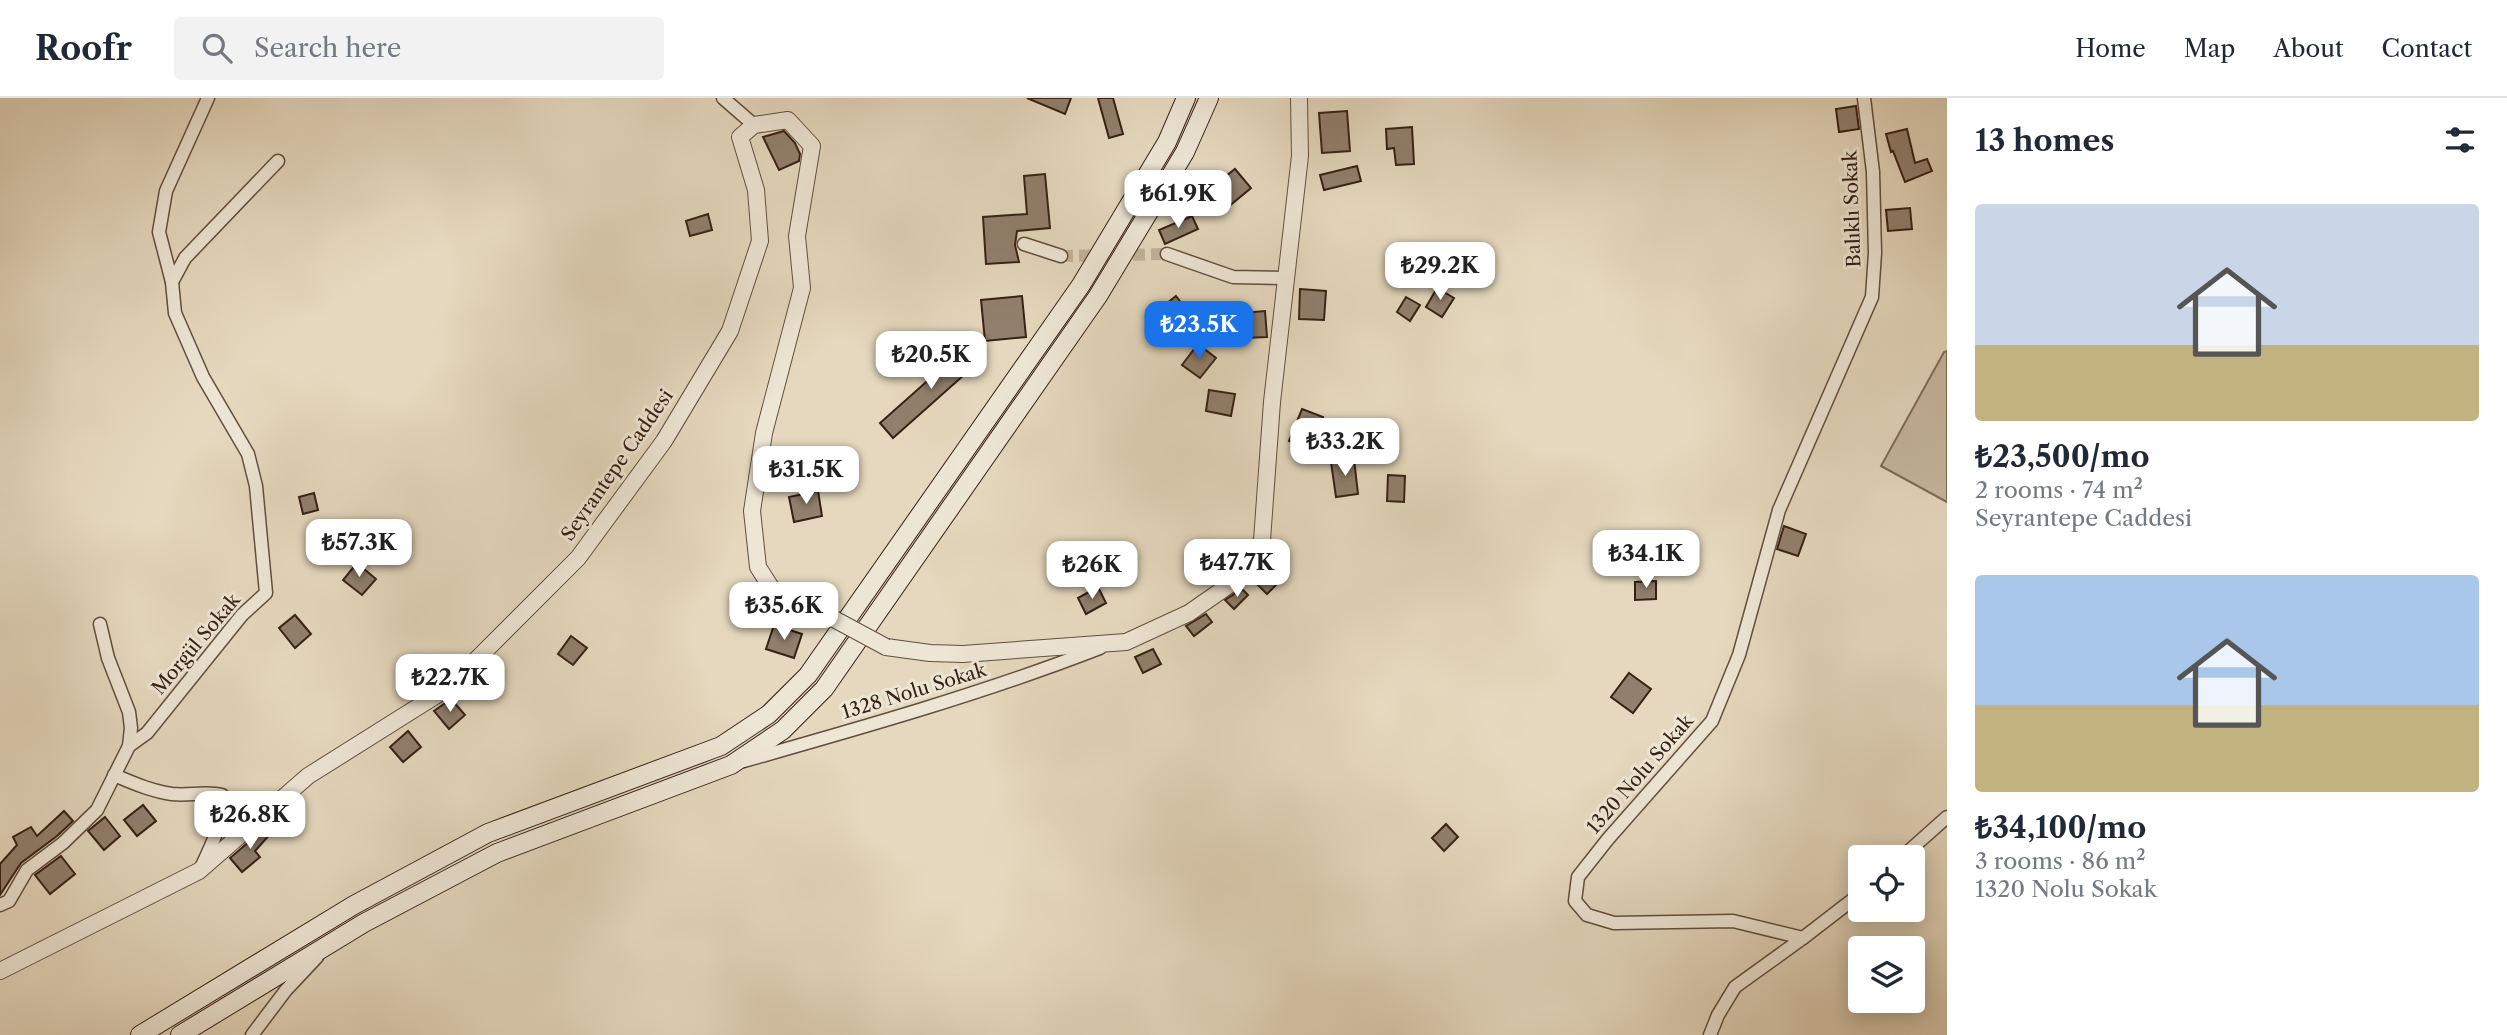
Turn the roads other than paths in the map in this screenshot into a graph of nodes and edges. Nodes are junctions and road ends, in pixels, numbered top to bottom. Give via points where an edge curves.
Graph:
1 (208, 98) edge
2 (723, 98) edge
3 (1186, 98) edge
4 (1209, 98) edge
5 (1299, 98) edge
6 (1864, 98) edge
7 (754, 125) junction
8 (278, 161) dead end
9 (1024, 244) dead end
10 (1167, 254) tunnel mouth
11 (1061, 256) tunnel mouth
12 (1287, 278) junction
13 (172, 282) junction
14 (1864, 318) joint
15 (100, 624) dead end
16 (1110, 644) junction
17 (128, 746) junction
18 (727, 766) junction
19 (114, 775) junction
20 (1947, 817) edge
21 (1916, 845) edge
22 (199, 871) junction
23 (1848, 903) edge
24 (0, 905) edge
25 (1803, 938) junction
26 (328, 945) junction
27 (0, 971) edge
28 (140, 1035) edge
29 (180, 1035) edge
30 (252, 1035) edge
31 (1710, 1035) edge

1 - 13 street, Morgül Sokak via 166,191 159,232
2 - 7 street
3 - 28 main road via 1167,142 1081,285 808,675 769,715 721,746 488,833 354,905
4 - 18 main road via 1185,152 1098,296 824,689 783,730
5 - 12 street via 1300,156
6 - 14 street, Balıklı Sokak via 1873,172 1875,253 1872,297
7 - 16 street, bridge via 788,120 812,146 797,236 802,288 764,432 752,511 758,567 772,589 886,647 963,654
7 - 22 street, Seyrantepe Caddesi via 740,137 755,190 760,241 730,331 664,441 578,558 448,688 307,776
8 - 13 street via 186,258
9 - 11 street
10 - 12 street via 1233,277
12 - 16 street via 1262,540 1245,574 1189,613 1125,642
13 - 17 street, Morgül Sokak via 176,313 195,359 247,454 256,486 266,593 242,615 147,733
14 - 25 street, 1320 Nolu Sokak via 1779,510 1739,655 1712,721 1578,877 1574,901 1587,915 1614,923 1733,921
15 - 17 street, Morgül Sokak via 129,712
16 - 18 street, 1328 Nolu Sokak via 1013,681
17 - 19 street
18 - 26 main road via 497,853
19 - 22 street via 146,789 222,795 218,828
19 - 24 street via 97,810 64,843 27,870 9,901
20 - 21 street
22 - 27 street, Seyrantepe Caddesi
23 - 25 street
25 - 31 street via 1735,987
26 - 29 main road
26 - 30 street

